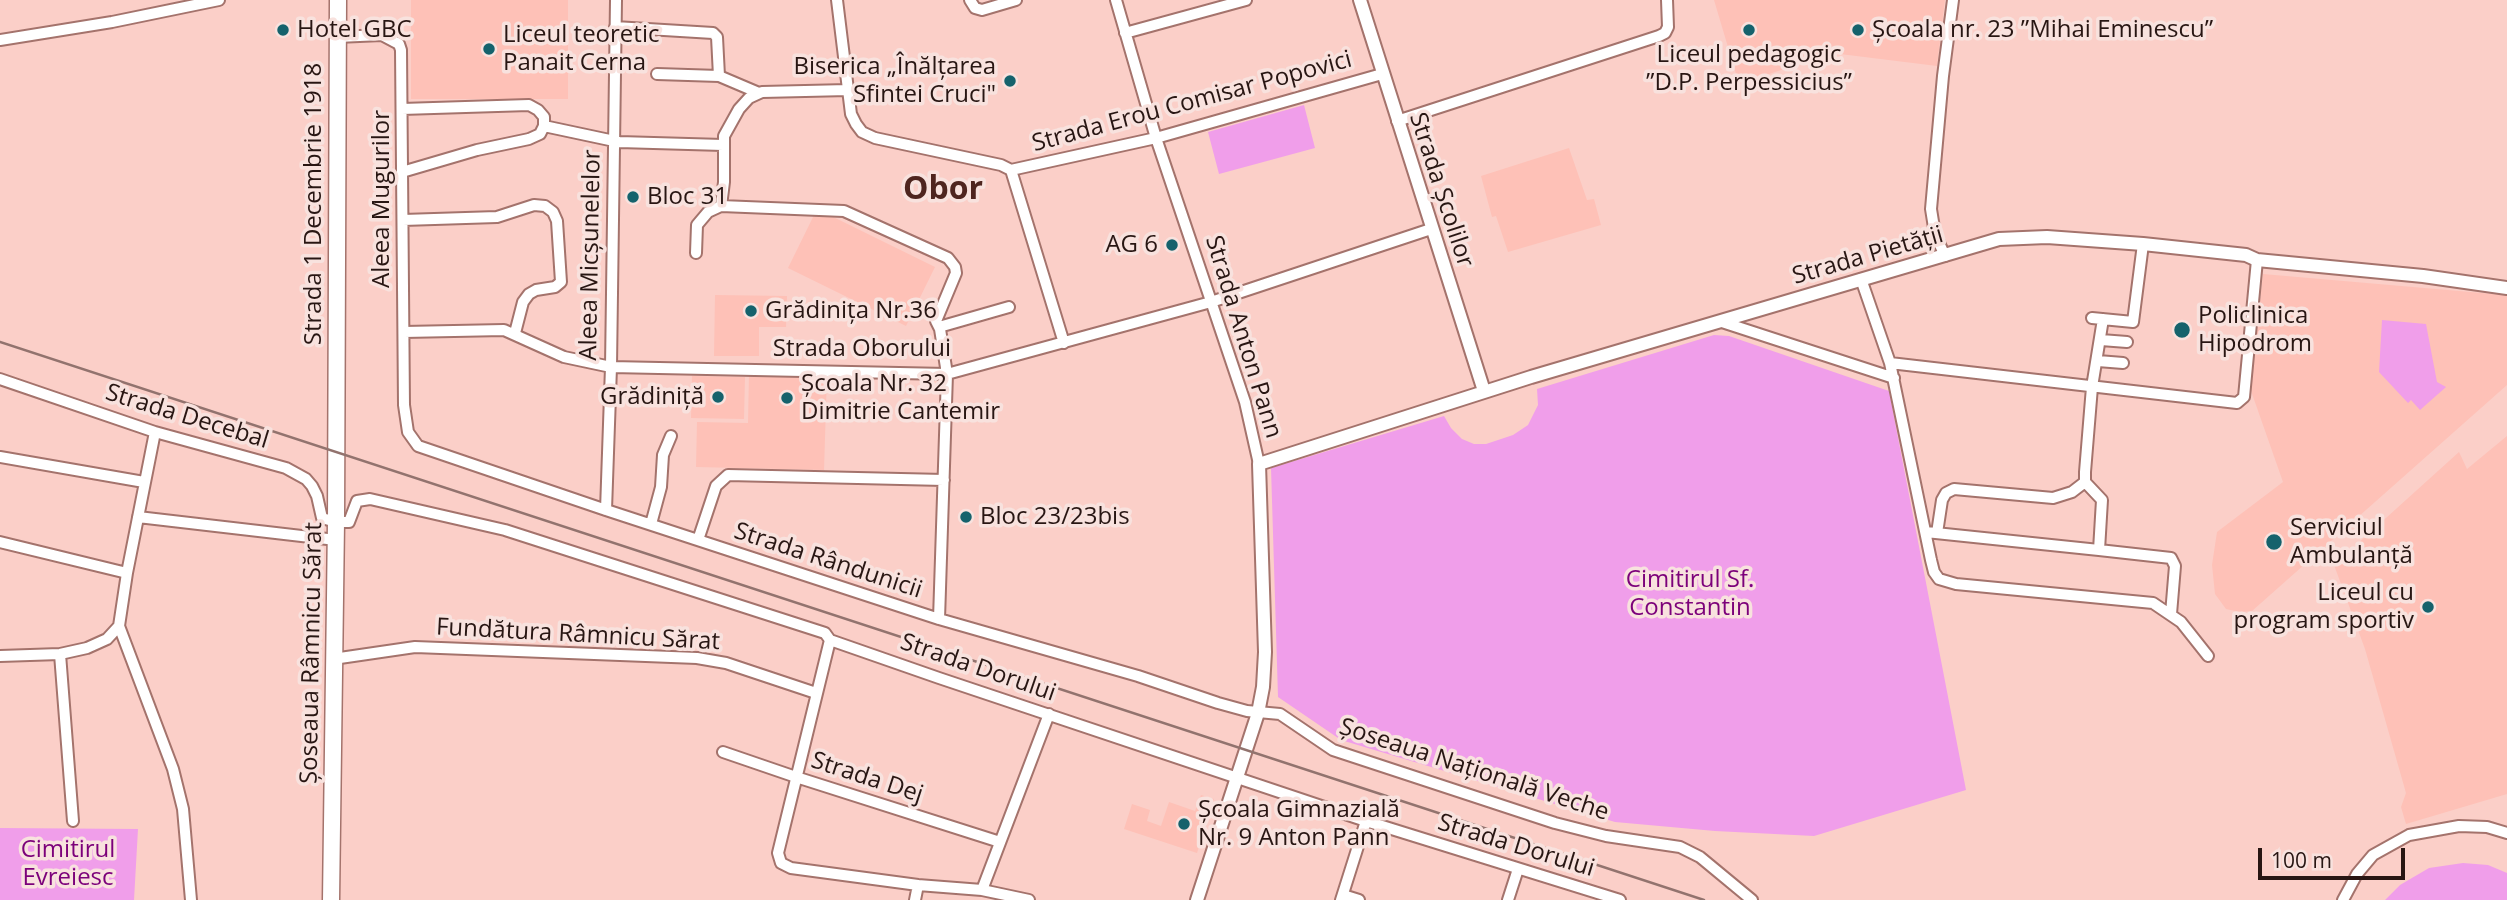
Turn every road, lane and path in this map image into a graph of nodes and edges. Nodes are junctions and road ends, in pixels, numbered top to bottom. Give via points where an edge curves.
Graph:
1 (219, 0) edge
2 (338, 0) edge
3 (616, 0) edge
4 (837, 0) edge
5 (971, 0) edge
6 (1016, 0) edge
7 (1116, 0) edge
8 (1245, 0) edge
9 (1360, 0) edge
10 (1667, 0) edge
11 (1952, 0) edge
12 (615, 27) junction
13 (1125, 33) junction
14 (338, 37) junction
15 (0, 40) edge
16 (657, 74) dead end
17 (1382, 74) junction
18 (719, 76) junction
19 (848, 90) junction
20 (759, 93) junction
21 (402, 109) junction
22 (1397, 121) junction
23 (544, 126) junction
24 (1156, 138) junction
25 (613, 141) junction
26 (723, 145) junction
27 (1011, 170) junction
28 (402, 172) junction
29 (721, 206) junction
30 (403, 220) junction
31 (1431, 229) junction
32 (2143, 244) junction
33 (696, 253) dead end
34 (1945, 256) junction
35 (2257, 260) junction
36 (1861, 279) junction
37 (2507, 288) edge
38 (1211, 302) junction
39 (1009, 307) dead end
40 (1722, 321) junction
41 (939, 327) junction
42 (404, 332) junction
43 (515, 333) junction
44 (2101, 340) junction
45 (2127, 342) dead end
46 (1065, 343) junction
47 (2098, 361) junction
48 (1890, 363) junction
49 (2123, 363) dead end
50 (611, 367) junction
51 (947, 374) junction
52 (1894, 378) junction
53 (0, 379) edge
54 (2092, 387) junction
55 (1484, 391) junction
56 (336, 407) joint
57 (405, 419) joint
58 (155, 432) junction
59 (671, 436) dead end
60 (0, 457) edge
61 (1259, 464) junction
62 (944, 480) junction
63 (144, 482) junction
64 (2085, 482) junction
65 (606, 510) junction
66 (138, 517) junction
67 (336, 522) junction
68 (651, 524) junction
69 (1932, 532) junction
70 (336, 540) junction
71 (698, 540) junction
72 (0, 542) edge
73 (2099, 550) junction
74 (127, 573) junction
75 (2171, 614) junction
76 (939, 620) junction
77 (120, 626) junction
78 (830, 639) junction
79 (60, 654) junction
80 (0, 656) edge
81 (2208, 656) dead end
82 (333, 659) junction
83 (816, 693) junction
84 (1258, 713) junction
85 (1049, 714) junction
86 (723, 752) dead end
87 (796, 777) junction
88 (1236, 777) junction
89 (73, 821) dead end
90 (1366, 821) junction
91 (2507, 833) edge
92 (1000, 842) junction
93 (1518, 869) junction
94 (918, 885) junction
95 (982, 890) junction
96 (1342, 897) edge
97 (191, 900) edge
98 (331, 900) edge
99 (915, 900) edge
100 (1029, 900) edge
101 (1197, 900) edge
102 (1359, 900) edge
103 (1508, 900) edge
104 (1620, 900) edge
105 (1752, 900) edge
106 (2343, 900) edge

1 - 15 street
2 - 14 main road, Strada 1 Decembrie 1918
3 - 12 street, Aleea Micșunelelor
4 - 19 street
5 - 6 street via 982,10
7 - 13 street, Strada Anton Pann
8 - 13 street
9 - 17 street, Strada Școlilor
10 - 22 street via 1668,27 1659,36
11 - 34 street via 1931,209
12 - 18 street via 713,33
12 - 25 street, Aleea Micșunelelor
13 - 24 street, Strada Anton Pann
14 - 21 street, Aleea Mugurilor via 382,35 398,44 403,60
14 - 56 main road, Strada 1 Decembrie 1918
16 - 18 street
17 - 22 street, Strada Școlilor
17 - 24 street, Strada Erou Comisar Popovici
18 - 20 street
19 - 20 street
19 - 27 street via 851,114 862,132
20 - 26 street via 739,109
21 - 23 street via 529,105 544,117
21 - 28 street, Aleea Mugurilor
22 - 31 street, Strada Școlilor
23 - 25 street
23 - 28 street via 529,139
24 - 27 street, Strada Erou Comisar Popovici
24 - 38 street, Strada Anton Pann
25 - 26 street
25 - 50 street, Aleea Micșunelelor
26 - 29 street
27 - 46 street
28 - 30 street, Aleea Mugurilor
29 - 33 street via 696,225
29 - 41 street via 844,211 948,258 956,273 936,321
30 - 42 street, Aleea Mugurilor
30 - 43 street via 497,217 534,205 553,212 561,282 528,294
31 - 38 street, Strada Oborului
31 - 55 street, Strada Școlilor
32 - 34 street, Strada Pietății via 2022,237 1999,239
32 - 35 street, Strada Pietății
32 - 44 street via 2133,322 2098,319
34 - 36 street, Strada Pietății
35 - 37 street, Strada Pietății via 2423,275
35 - 54 street via 2241,401 2229,404
36 - 40 street, Strada Pietății
36 - 48 street
38 - 46 street, Strada Oborului
38 - 61 street, Strada Anton Pann via 1245,402
39 - 41 street
40 - 52 street
40 - 55 street, Strada Pietății
41 - 51 street
42 - 43 street, Strada Oborului via 489,329
42 - 57 street, Aleea Mugurilor
43 - 50 street, Strada Oborului via 564,357
44 - 45 street
44 - 47 street
46 - 51 street, Strada Oborului
47 - 49 street
47 - 54 street
48 - 52 street
48 - 54 street
50 - 51 street, Strada Oborului
50 - 65 street, Aleea Micșunelelor
51 - 62 street
52 - 69 street
53 - 58 street, Strada Decebal
54 - 64 street
55 - 61 street, Strada Pietății
56 - 67 main road, Șoseaua Râmnicu Sărat
57 - 65 street, Strada Rândunicii via 410,437 423,448
58 - 63 street
58 - 67 street, Strada Decebal via 286,468 312,486 322,518
59 - 68 street via 663,455 661,487
60 - 63 street
61 - 84 street, Strada Anton Pann via 1265,652
62 - 71 street via 728,475 716,486
62 - 76 street
63 - 66 street
64 - 69 street via 2053,498 1954,489 1942,500
64 - 73 street via 2102,500
65 - 68 street, Strada Rândunicii
66 - 70 street
66 - 74 street
67 - 70 main road, Șoseaua Râmnicu Sărat
67 - 78 street, Strada Dorului via 349,522 356,501 364,498 459,518 825,633
68 - 71 street, Strada Rândunicii
69 - 73 street
69 - 75 street via 1934,572 1946,582 2138,600
70 - 82 main road, Șoseaua Râmnicu Sărat
71 - 76 street, Strada Rândunicii
72 - 74 street
73 - 75 street via 2171,558 2175,566
74 - 77 street
75 - 81 street
76 - 84 street, Strada Rândunicii
77 - 79 street via 107,639
77 - 97 street via 173,769 183,809
78 - 83 street
78 - 85 street, Strada Dorului
79 - 80 street
79 - 89 street
82 - 83 street, Fundătura Râmnicu Sărat via 415,647 698,658
82 - 98 main road, Șoseaua Râmnicu Sărat
83 - 87 street
84 - 88 street, Strada Anton Pann
84 - 105 street, Șoseaua Națională Veche via 1280,714 1333,750 1555,823 1680,847 1700,857
85 - 88 street, Strada Dorului
85 - 92 street
86 - 87 street, Strada Dej
87 - 92 street, Strada Dej
87 - 94 street via 778,853 780,863
88 - 90 street, Strada Dorului
88 - 101 street, Strada Anton Pann
90 - 93 street, Strada Dorului
90 - 96 street
91 - 106 street via 2459,826 2409,835 2373,855
92 - 95 street
93 - 103 street
93 - 104 street, Strada Dorului
94 - 95 street
94 - 99 street
95 - 100 street
96 - 102 street

